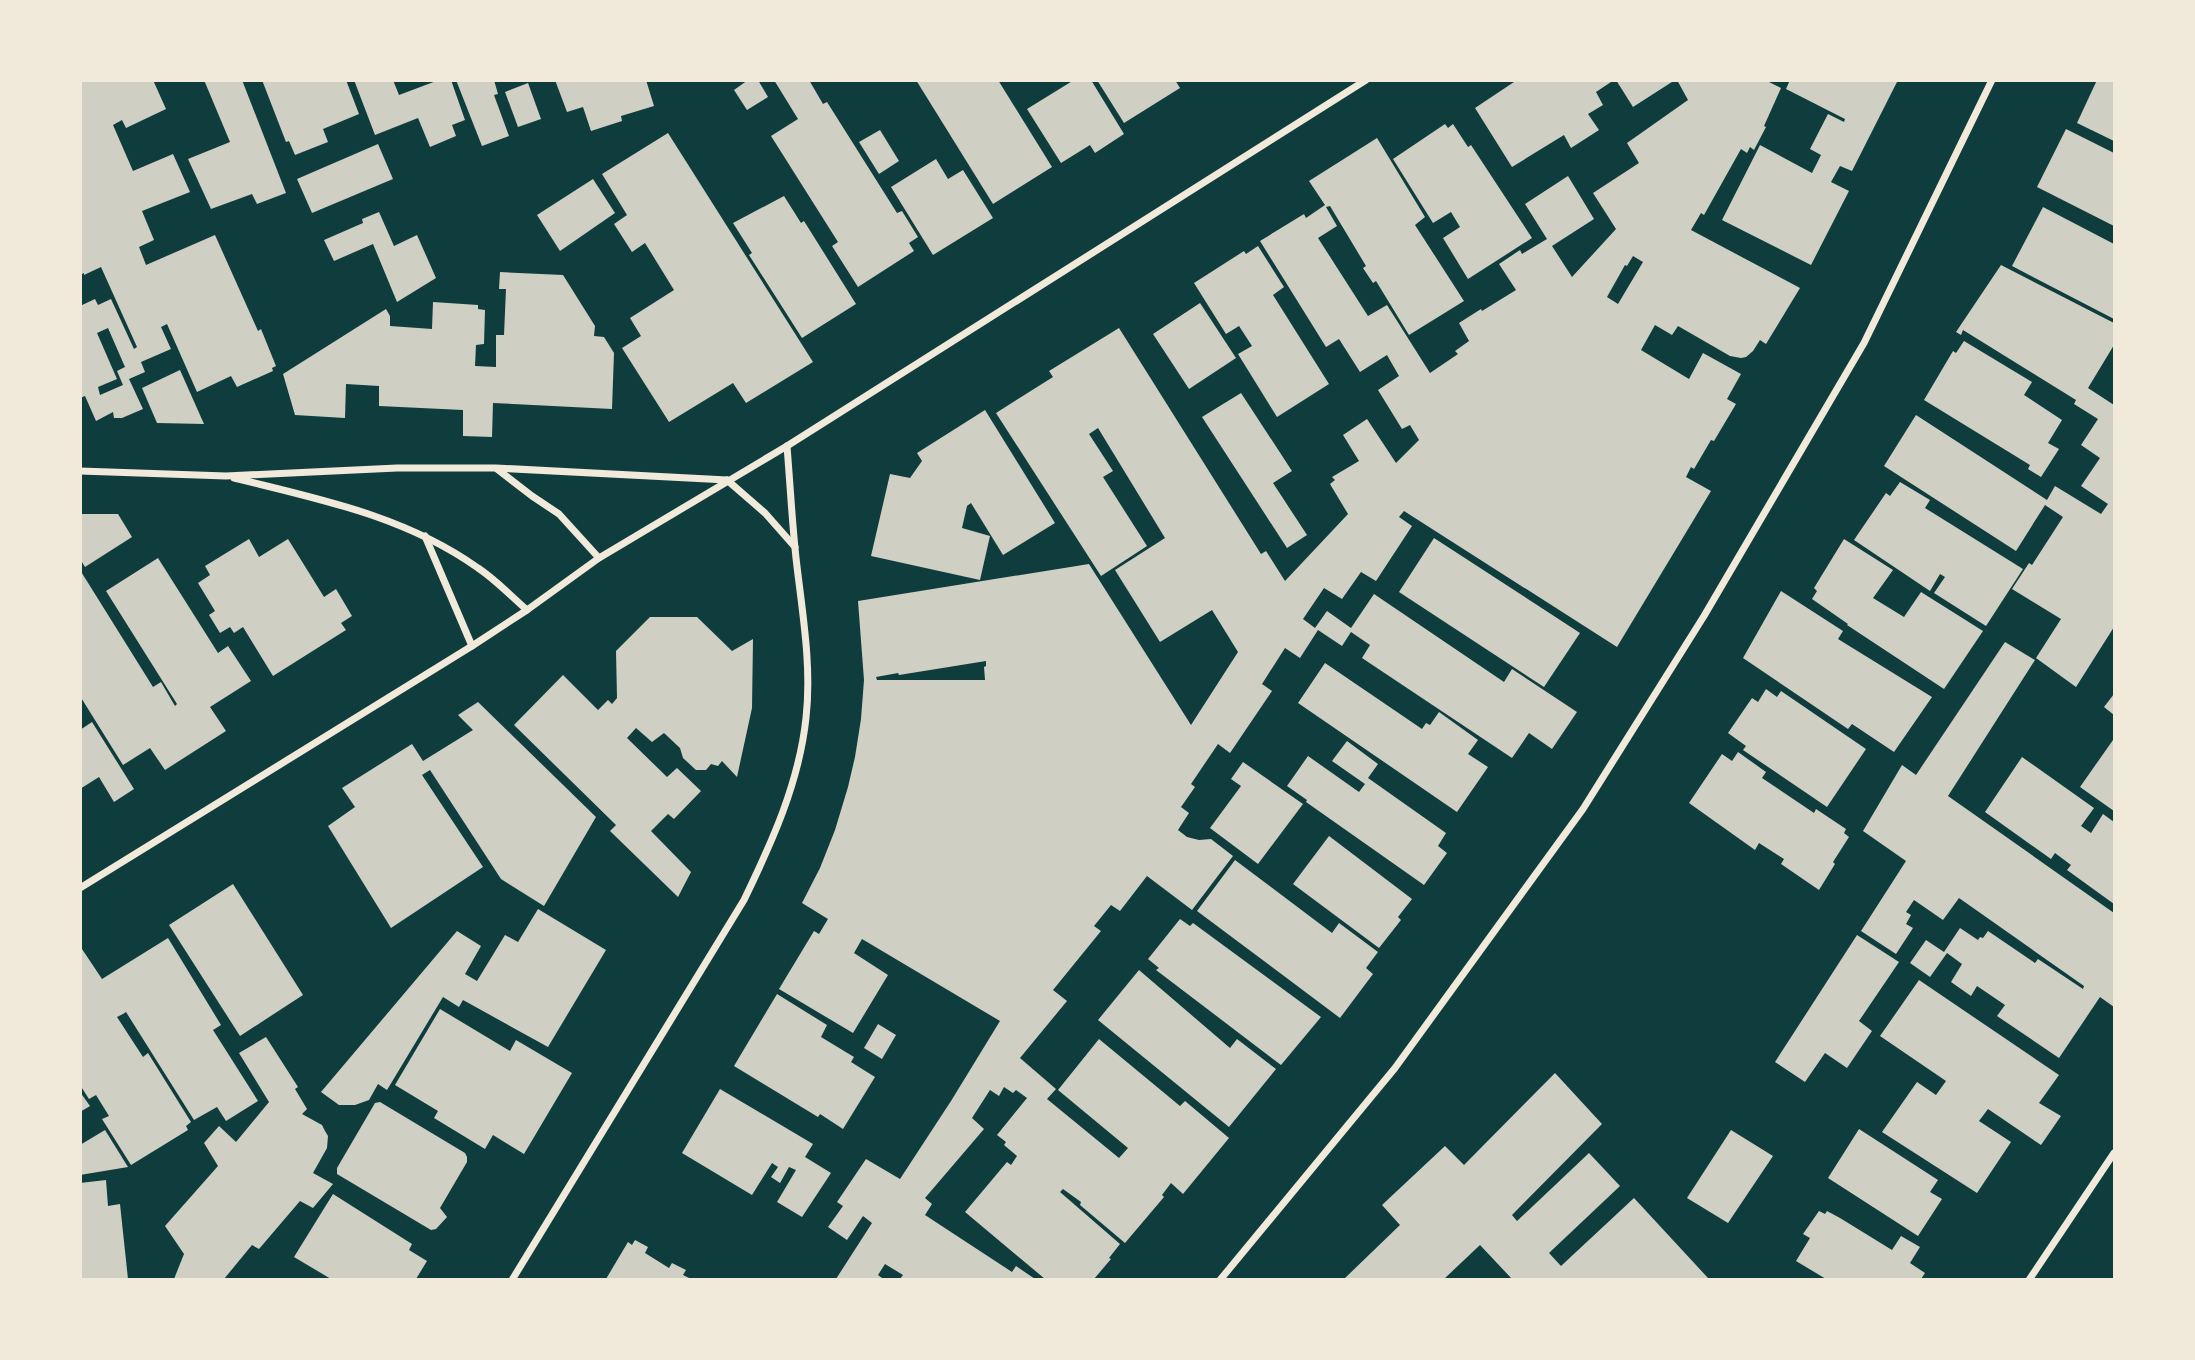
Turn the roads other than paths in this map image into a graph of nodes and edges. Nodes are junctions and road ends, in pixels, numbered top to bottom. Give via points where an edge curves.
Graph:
1 (1366, 80) edge
2 (1992, 80) edge
3 (787, 446) junction
4 (496, 468) junction
5 (80, 471) edge
6 (226, 476) junction
7 (727, 480) junction
8 (425, 536) junction
9 (795, 548) junction
10 (599, 558) junction
11 (527, 610) junction
12 (471, 646) junction
13 (80, 888) edge
14 (2115, 1153) edge
15 (512, 1279) edge
16 (1220, 1279) edge
17 (2029, 1279) edge

1 - 3 street
2 - 16 street via 1864,343 1704,617 1583,809 1395,1068
3 - 7 street
3 - 9 street
4 - 6 street
4 - 7 street
4 - 10 street via 559,514
5 - 6 street
6 - 8 street via 353,507
7 - 9 street via 765,513
7 - 10 street
8 - 11 street via 479,568
8 - 12 street
9 - 15 street via 807,654 806,718 793,785 771,845 744,900
10 - 11 street
11 - 12 street
12 - 13 street
14 - 17 street

